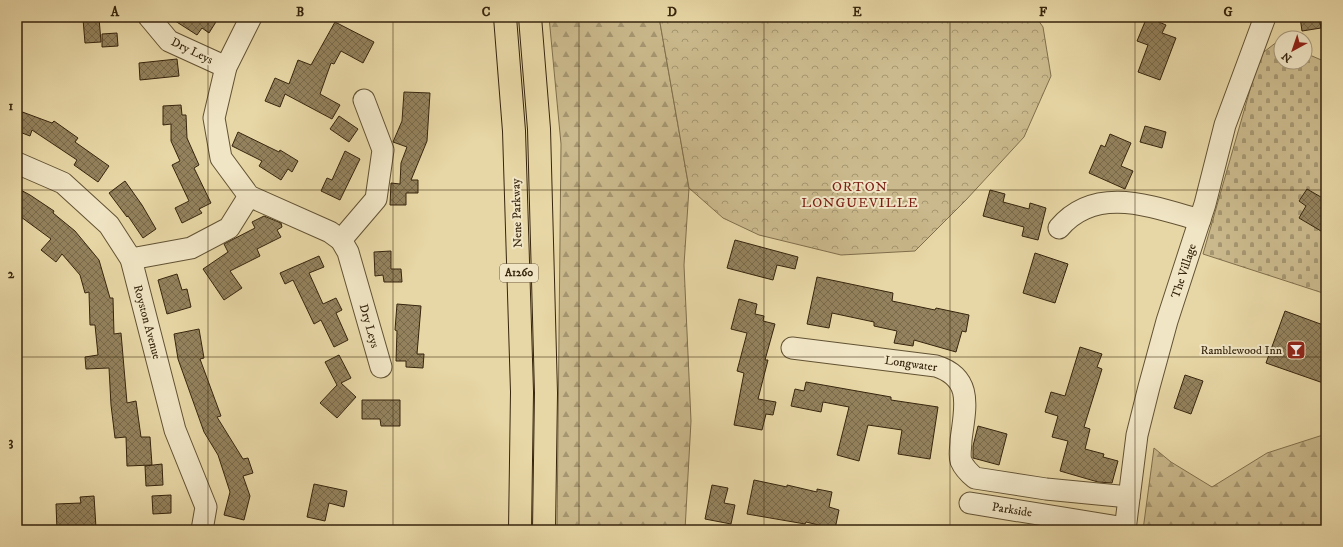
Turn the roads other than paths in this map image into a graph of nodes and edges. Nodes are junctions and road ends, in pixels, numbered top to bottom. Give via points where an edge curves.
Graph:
1 (149, 17) edge
2 (251, 17) edge
3 (505, 17) edge
4 (530, 17) edge
5 (1265, 17) edge
6 (226, 67) junction
7 (364, 100) dead end
8 (17, 163) edge
9 (249, 196) junction
10 (1200, 220) junction
11 (1059, 228) dead end
12 (341, 240) junction
13 (131, 259) junction
14 (792, 348) dead end
15 (382, 367) dead end
16 (1128, 497) junction
17 (970, 503) dead end
18 (1125, 529) edge
19 (202, 530) edge
20 (520, 530) edge
21 (544, 530) edge

1 - 6 street, Dry Leys via 169,41
2 - 6 street
3 - 20 highway, Nene Parkway / A1260 via 514,131 519,273 522,392
4 - 21 highway, Nene Parkway / A1260 via 539,144 546,393
5 - 10 street, The Village via 1225,125
6 - 9 street, Dry Leys via 214,118 221,158
7 - 12 street via 383,150 376,199
8 - 13 street, Royston Avenue via 62,183 109,225
9 - 12 street, Dry Leys via 330,232
9 - 13 street via 229,228 191,248
10 - 11 street via 1138,203 1101,202 1068,218
10 - 16 street, The Village via 1167,321 1149,387 1137,436
12 - 15 street, Dry Leys via 348,252
13 - 19 street, Royston Avenue via 175,430 206,507
14 - 16 street, Longwater via 936,366 949,370 964,389 966,403 961,461 975,478 1046,489
16 - 18 street, The Village
17 - 18 street, Parkside

